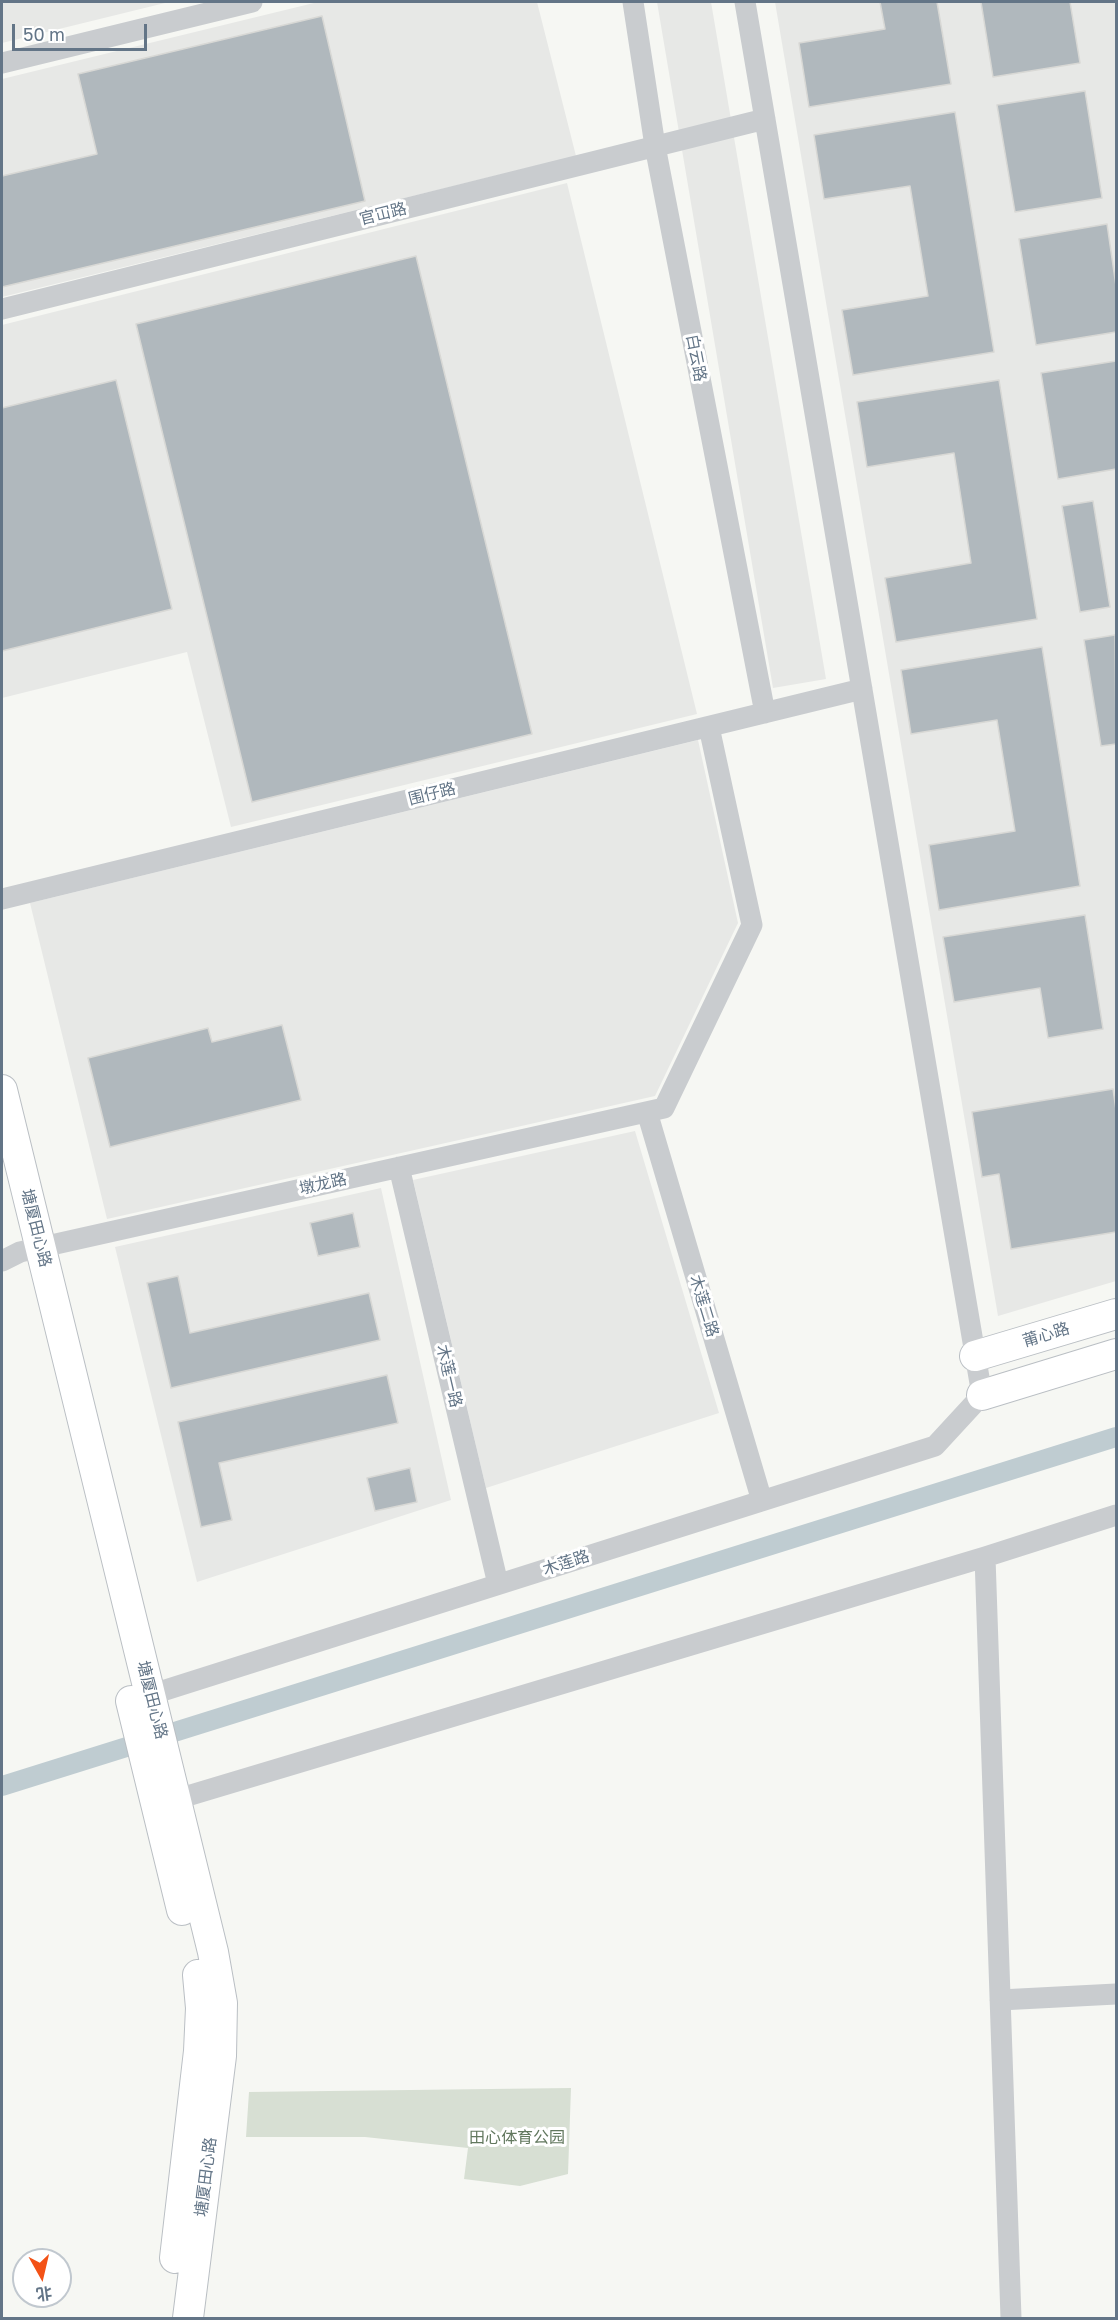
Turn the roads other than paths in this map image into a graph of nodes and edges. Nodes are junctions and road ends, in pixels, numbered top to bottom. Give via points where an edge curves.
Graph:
1 (252, 2) edge
2 (633, 2) edge
3 (745, 2) edge
4 (2, 63) edge
5 (765, 119) junction
6 (655, 146) junction
7 (2, 309) edge
8 (862, 689) junction
9 (765, 713) junction
10 (709, 727) junction
11 (2, 899) edge
12 (2, 1090) edge
13 (646, 1112) junction
14 (399, 1167) junction
15 (2, 1176) edge
16 (21, 1254) edge
17 (1116, 1314) edge
18 (1116, 1354) edge
19 (975, 1356) junction
20 (982, 1395) junction
21 (762, 1501) junction
22 (1116, 1515) edge
23 (985, 1557) junction
24 (498, 1584) junction
25 (141, 1698) junction
26 (163, 1789) junction
27 (1116, 1994) edge
28 (1000, 2000) junction
29 (168, 2319) edge
30 (188, 2319) edge
31 (1011, 2319) edge

1 - 4 street
2 - 6 street, 白云路
3 - 5 street
5 - 6 street, 官冚路
5 - 8 street
6 - 7 street, 官冚路
6 - 9 street, 白云路
8 - 9 street, 围仔路
8 - 19 street
9 - 10 street, 围仔路
10 - 11 street, 围仔路
10 - 13 street, 墩龙路 via 752,925 664,1108
12 - 16 main road, 塘厦田心路
13 - 14 street, 墩龙路
13 - 21 street, 木莲二路
14 - 16 street, 墩龙路
14 - 24 street, 木莲一路
15 - 16 main road, 塘厦田心路
16 - 25 main road, 塘厦田心路
17 - 19 main road, 莆心路
18 - 20 main road
19 - 20 street
20 - 21 street, 木莲路 via 934,1446
21 - 24 street, 木莲路
22 - 23 street
23 - 26 street
23 - 28 street
24 - 25 street, 木莲路
25 - 26 main road, 塘厦田心路
26 - 29 main road, 塘厦田心路 via 201,2008
26 - 30 main road, 塘厦田心路 via 213,1952 222,2003
27 - 28 street
28 - 31 street

